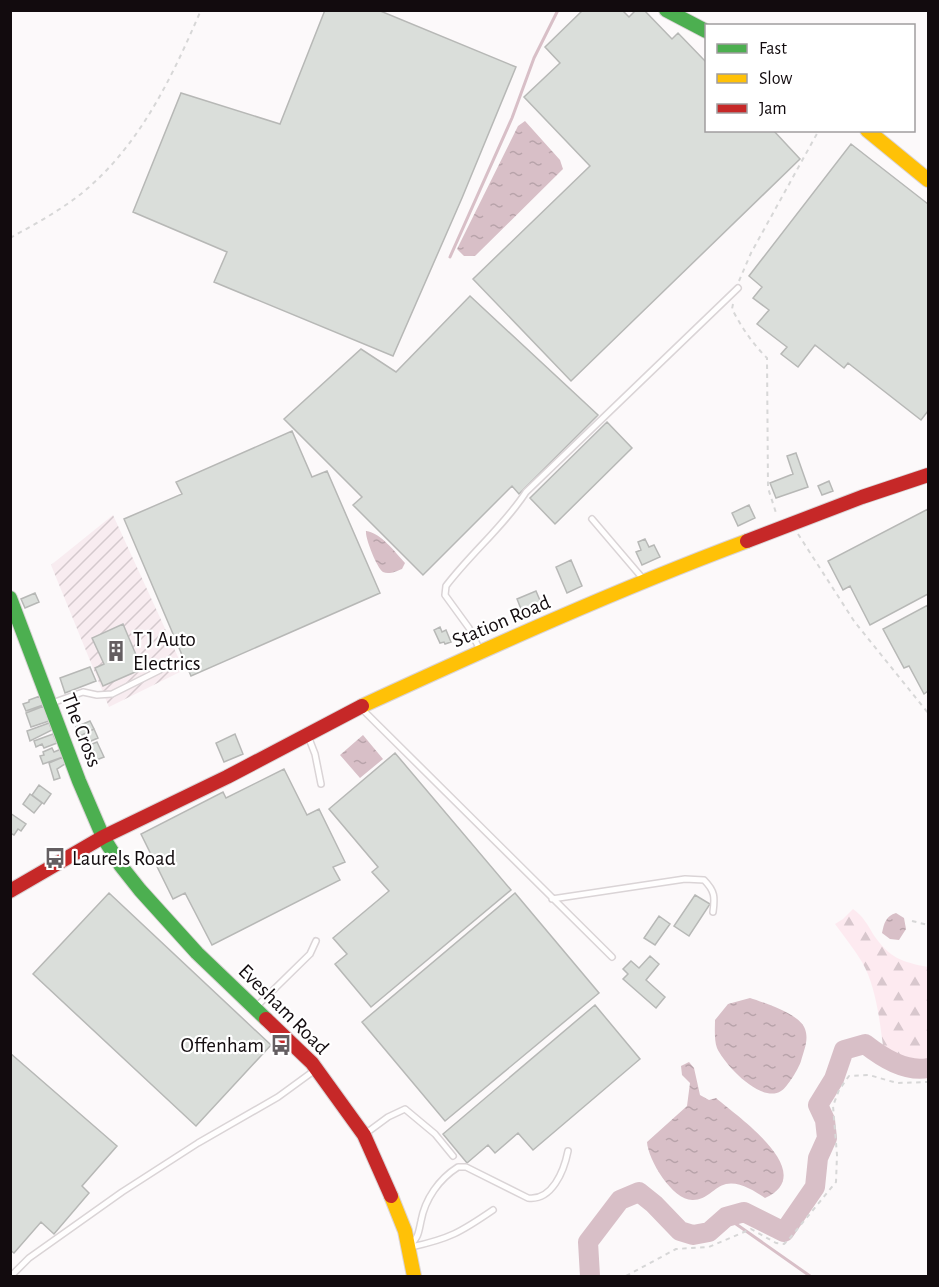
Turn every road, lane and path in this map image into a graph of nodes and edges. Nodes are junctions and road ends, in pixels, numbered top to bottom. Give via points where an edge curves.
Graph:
1 (201, 10) edge
2 (666, 10) edge
3 (705, 30) edge
4 (818, 132) edge
5 (869, 132) edge
6 (928, 180) edge
7 (10, 238) edge
8 (738, 288) junction
9 (928, 475) edge
10 (592, 519) dead end
11 (786, 525) junction
12 (645, 581) junction
13 (10, 598) edge
14 (481, 651) junction
15 (160, 670) dead end
16 (50, 704) junction
17 (360, 707) junction
18 (928, 713) edge
19 (307, 735) junction
20 (321, 784) dead end
21 (104, 837) junction
22 (10, 891) edge
23 (552, 899) junction
24 (713, 912) dead end
25 (912, 921) dead end
26 (928, 925) edge
27 (316, 941) dead end
28 (612, 957) dead end
29 (255, 1008) junction
30 (316, 1069) junction
31 (928, 1082) edge
32 (364, 1136) junction
33 (568, 1151) dead end
34 (453, 1156) dead end
35 (493, 1210) dead end
36 (409, 1247) junction
37 (11, 1276) edge
38 (414, 1276) edge
39 (626, 1276) edge

1 - 7 path via 159,98 131,142 88,188
2 - 3 street
4 - 8 path via 751,253
5 - 6 street
8 - 11 path via 732,309 752,343 767,358 768,488
8 - 14 lane via 526,492 513,512 446,586 445,595
9 - 11 street, Station Road
10 - 12 lane
11 - 12 street, Station Road
11 - 18 path
12 - 14 street, Station Road
13 - 16 street, The Cross
14 - 17 street, Station Road
15 - 16 lane via 112,694 83,692
16 - 21 street, The Cross
17 - 19 street, Station Road
17 - 23 lane
19 - 20 lane
19 - 21 street, Station Road
21 - 22 street
21 - 29 street, Evesham Road via 134,882 190,945
23 - 24 lane via 685,879 704,880 716,896
23 - 28 lane
25 - 26 path
27 - 29 lane via 310,954
29 - 30 street, Evesham Road
30 - 32 street, Evesham Road
30 - 37 lane via 278,1097 122,1192 29,1258
31 - 39 path via 897,1083 869,1075 849,1076 833,1106 836,1182 784,1244 751,1229 709,1247 676,1249
32 - 34 lane via 405,1109 435,1134
32 - 36 street, Evesham Road
33 - 36 lane via 556,1182 537,1199 466,1167 458,1167 441,1180 428,1199 420,1234
35 - 36 lane via 455,1236
36 - 38 street, Evesham Road

